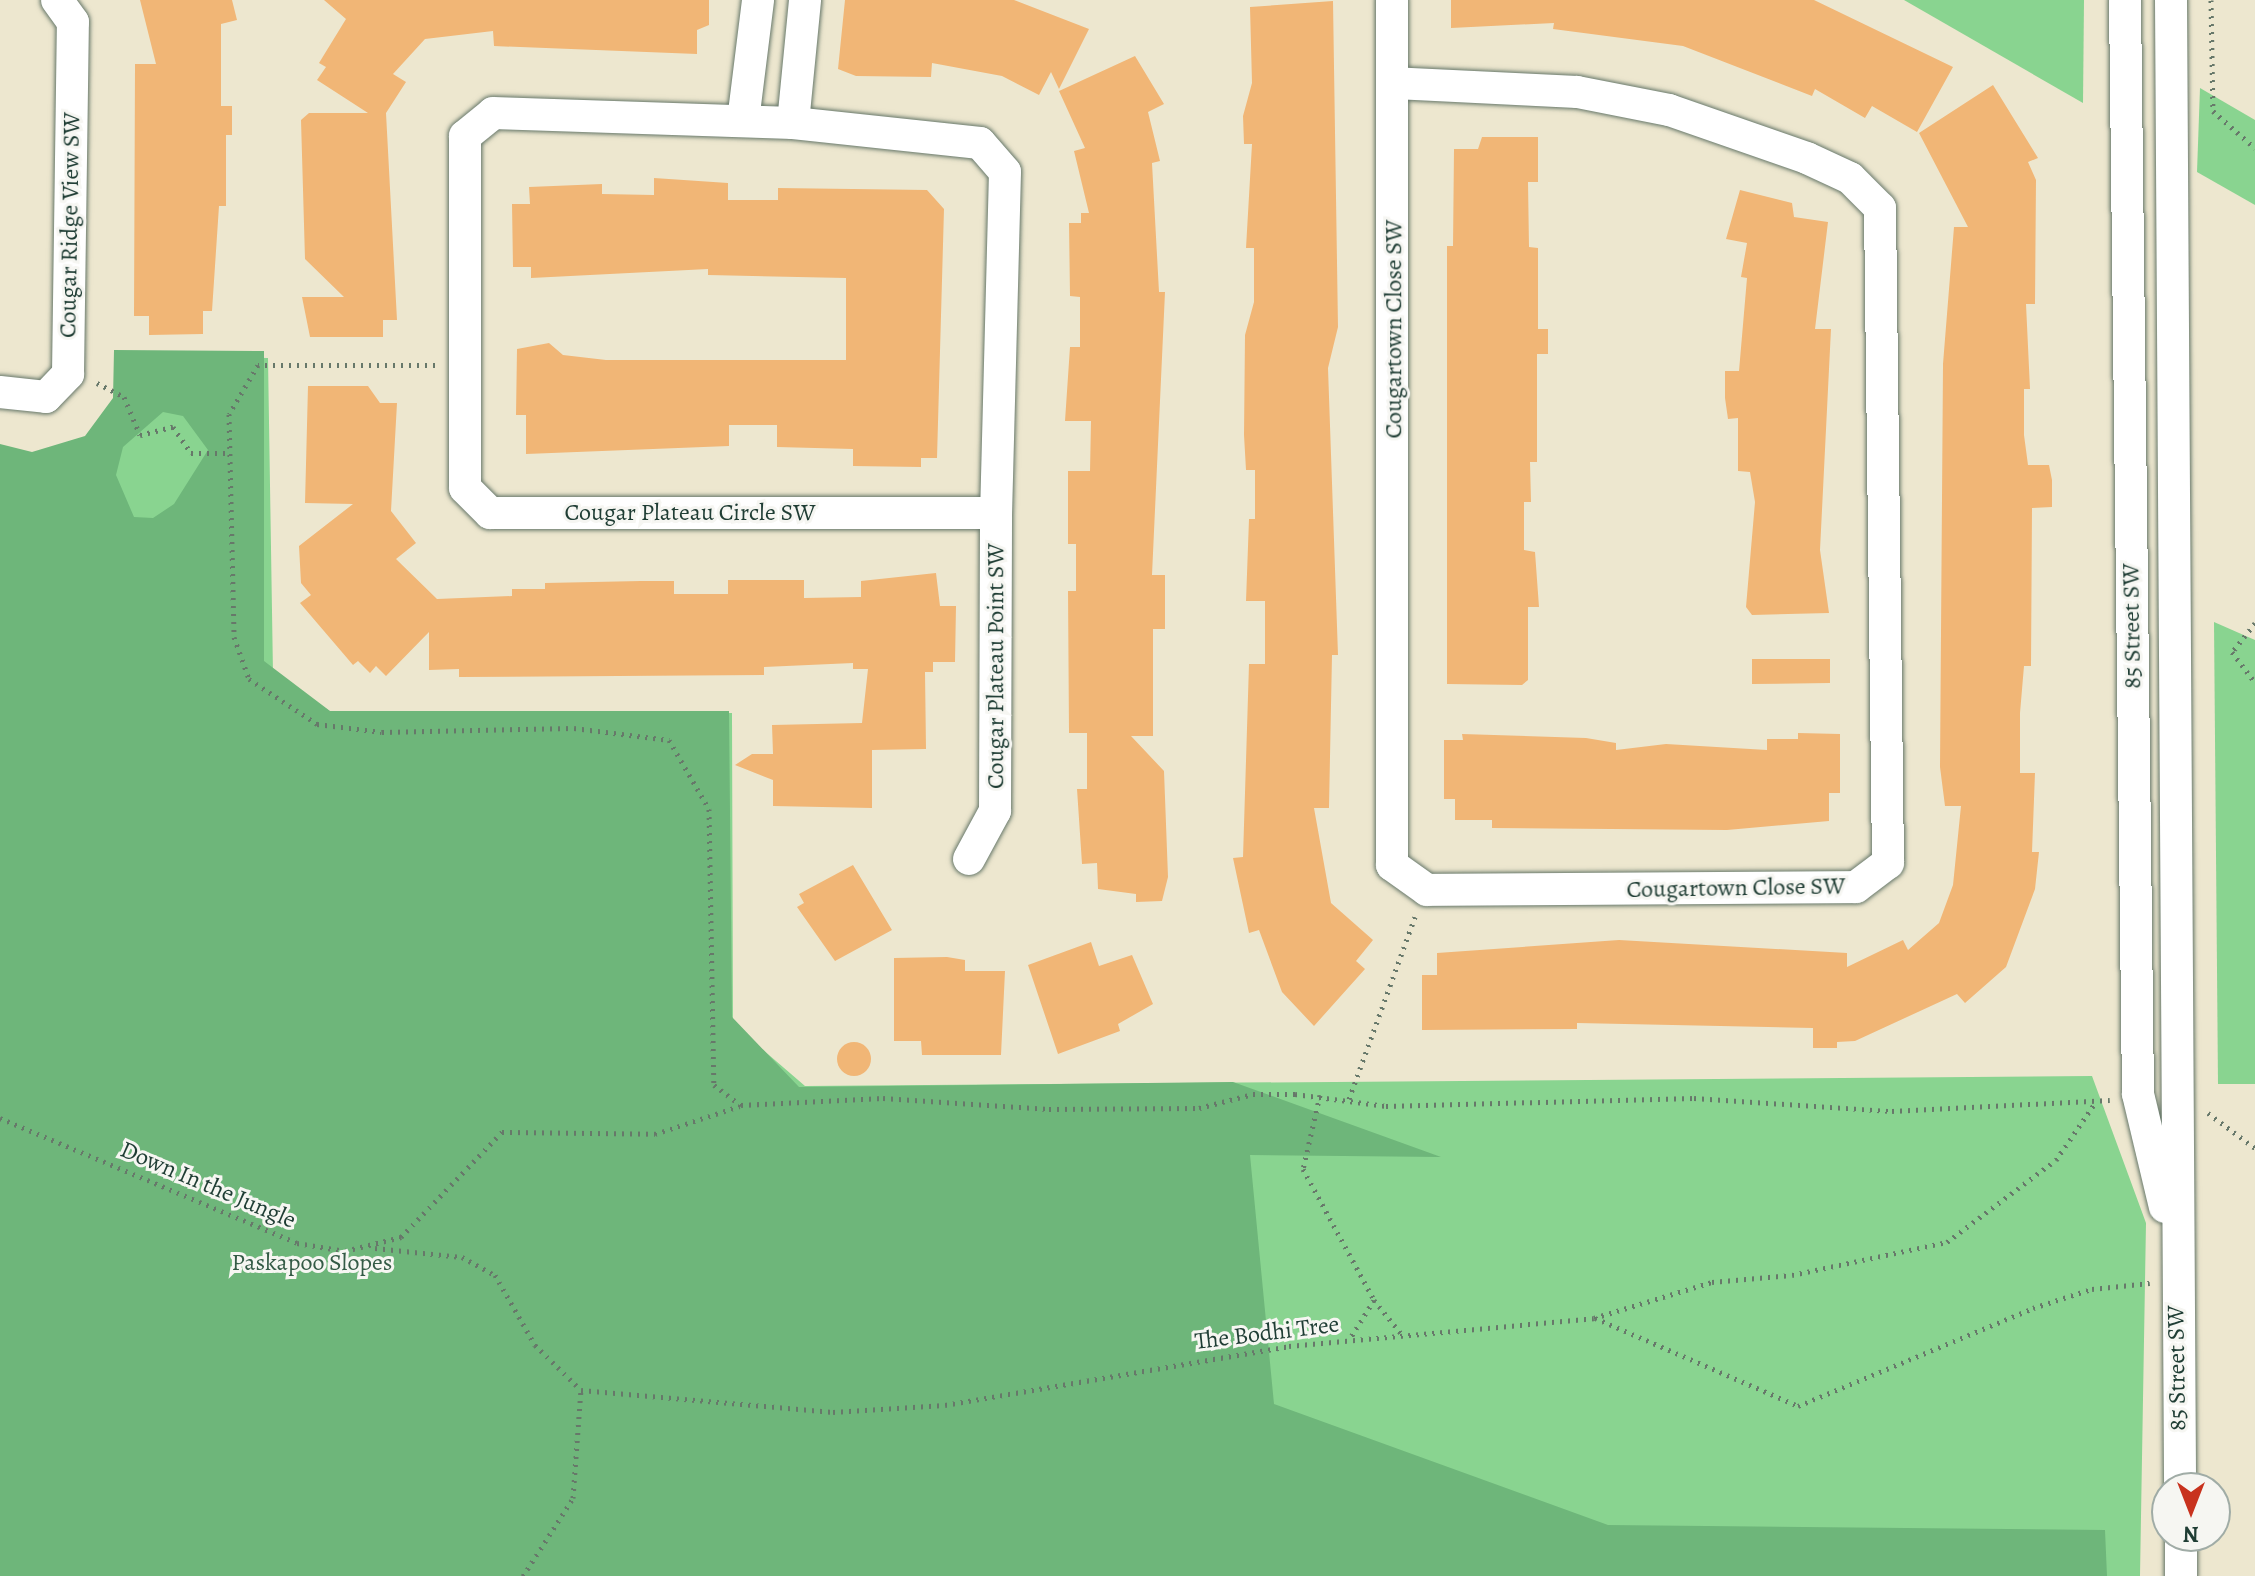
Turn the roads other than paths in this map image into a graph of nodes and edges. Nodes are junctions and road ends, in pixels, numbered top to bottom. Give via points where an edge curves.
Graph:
1 (57, 0) edge
2 (758, 0) edge
3 (805, 0) edge
4 (1392, 0) edge
5 (2125, 0) edge
6 (2171, 0) edge
7 (1395, 83) junction
8 (743, 121) junction
9 (793, 123) junction
10 (0, 392) edge
11 (996, 513) junction
12 (969, 859) dead end
13 (2175, 1249) junction
14 (2180, 1472) edge
15 (2181, 1552) edge
16 (2181, 1576) edge

1 - 10 street, Cougar Ridge View SW via 73,22 68,374 46,397
2 - 8 street
3 - 9 street
4 - 7 street, Cougartown Close SW
5 - 13 street, 85 Street SW via 2138,1094
6 - 13 street, 85 Street SW via 2179,1091
7 - 7 street, Cougartown Close SW via 1577,92 1669,110 1807,158 1850,178 1880,208 1888,863 1856,887 1427,890 1392,865
8 - 9 street, Cougar Plateau Circle SW
8 - 11 street, Cougar Plateau Circle SW via 493,113 465,136 465,488 490,513
9 - 11 street, Cougar Plateau Circle SW via 980,143 1005,172
11 - 12 street, Cougar Plateau Point SW via 995,811
13 - 14 street, 85 Street SW
15 - 16 street

